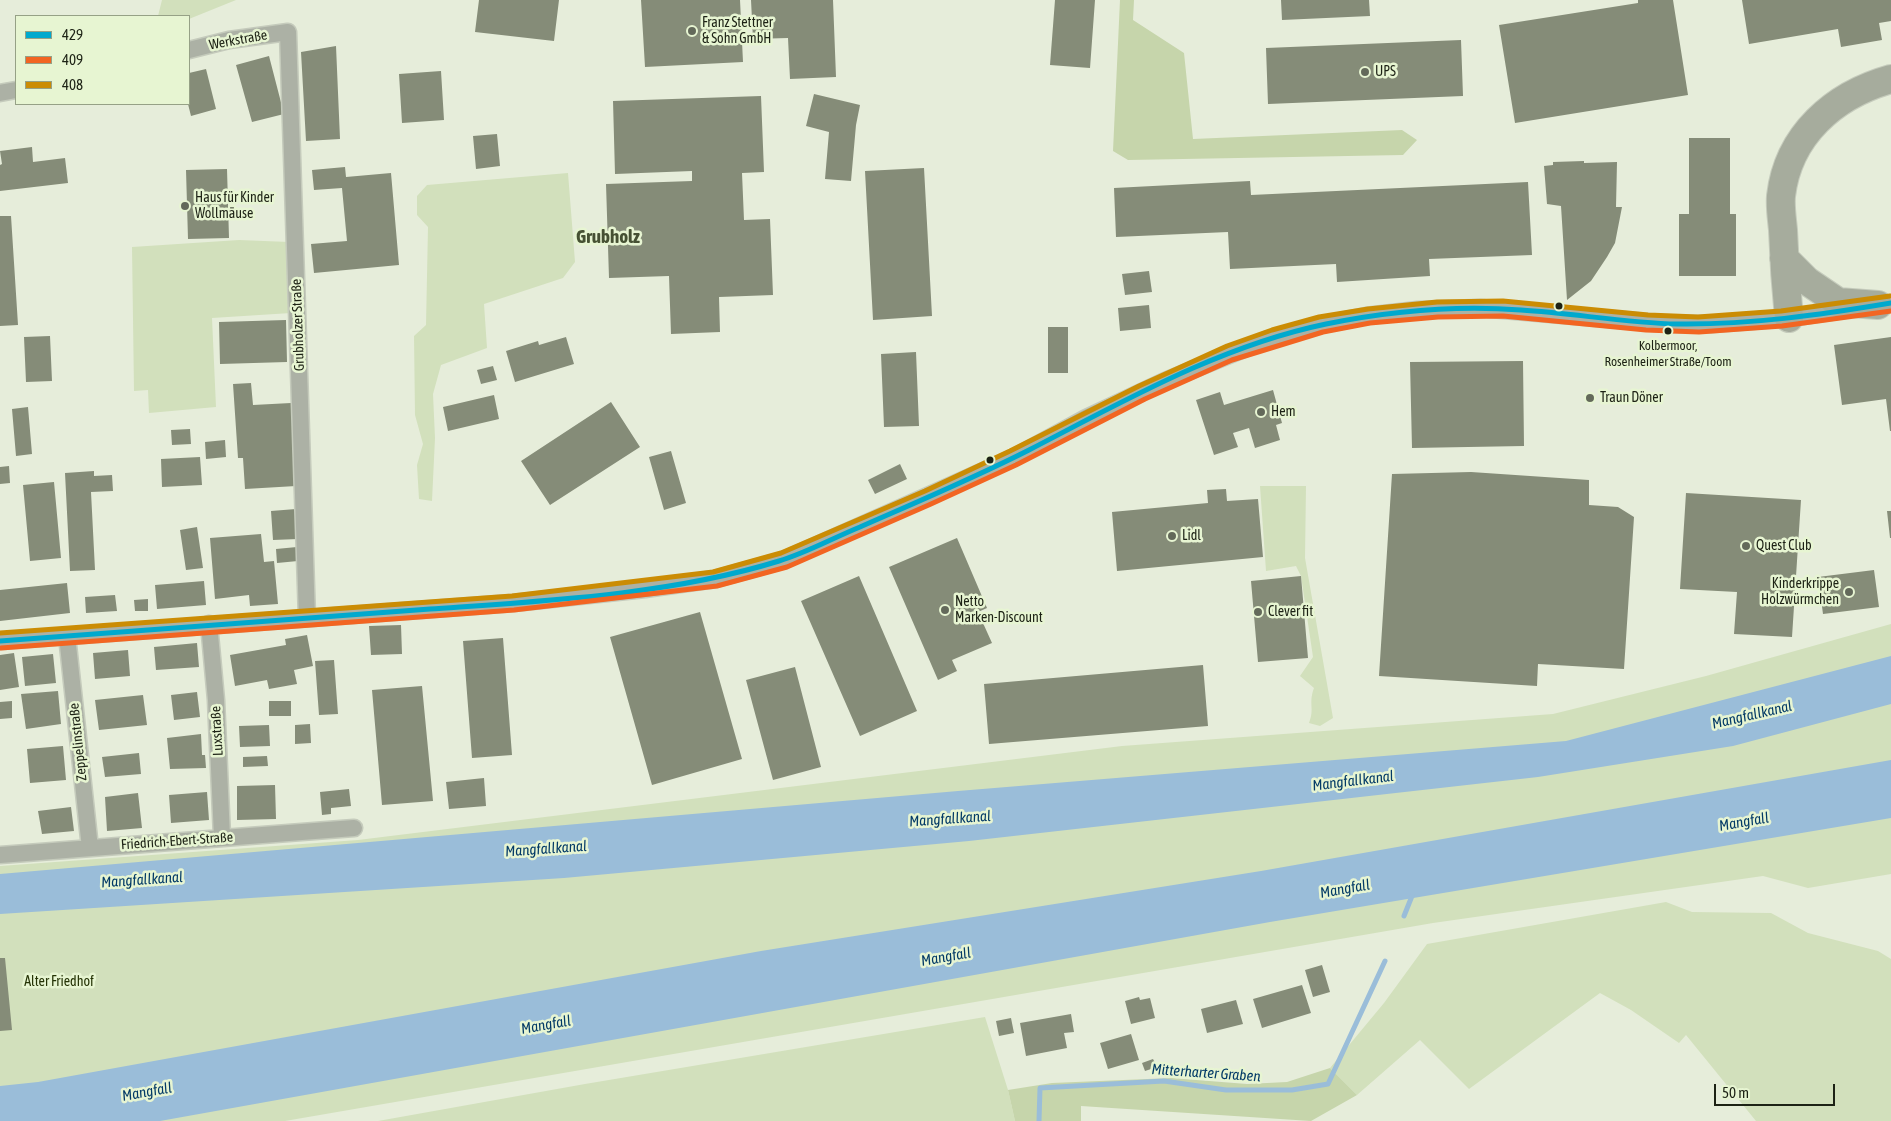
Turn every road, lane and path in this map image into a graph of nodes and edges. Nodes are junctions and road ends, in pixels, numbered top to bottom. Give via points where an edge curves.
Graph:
1 (288, 32) joint
2 (190, 50) edge
3 (1891, 80) edge
4 (15, 90) edge
5 (0, 93) edge
6 (1784, 258) junction
7 (1884, 304) edge
8 (1789, 318) junction
9 (307, 618) junction
10 (209, 624) junction
11 (67, 636) junction
12 (0, 641) edge
13 (354, 828) dead end
14 (222, 837) junction
15 (90, 848) junction
16 (0, 855) edge

1 - 2 street, Werkstraße via 229,40
1 - 9 street, Grubholzer Straße
3 - 6 highway via 1867,87 1830,108 1797,144 1786,171 1781,198
4 - 5 street
6 - 7 highway via 1807,281 1838,302
6 - 8 highway
7 - 8 street
8 - 9 street via 1669,324 1480,308 1418,310 1349,320 1266,340 1165,381 1086,418 1013,458 784,560 750,571 645,589 513,603
9 - 10 street
10 - 11 street
10 - 14 street, Luxstraße
11 - 12 street
11 - 15 street, Zeppelinstraße
13 - 14 street, Friedrich-Ebert-Straße
14 - 15 street, Friedrich-Ebert-Straße
15 - 16 street, Friedrich-Ebert-Straße

